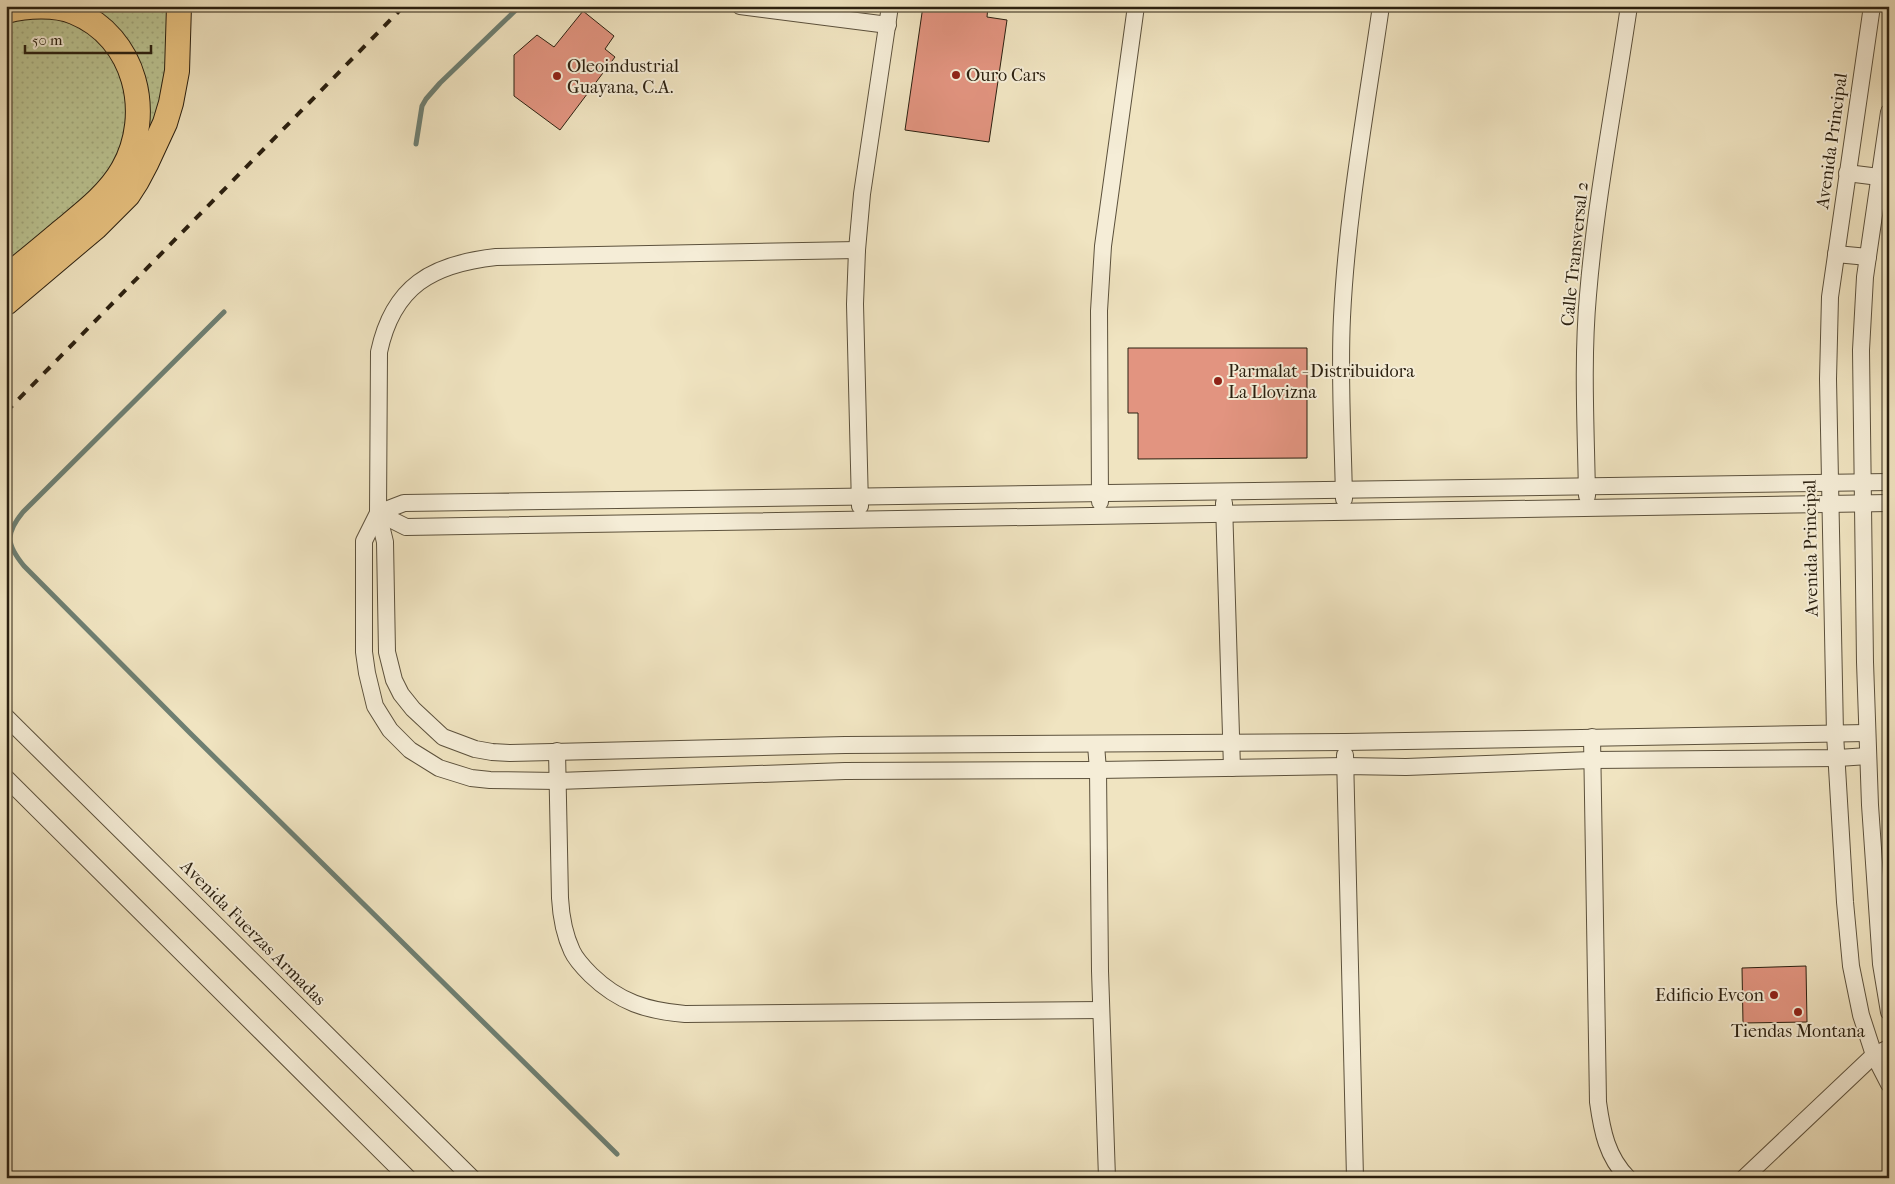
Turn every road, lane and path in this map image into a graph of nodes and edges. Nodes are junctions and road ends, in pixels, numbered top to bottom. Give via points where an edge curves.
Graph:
1 (179, 6) edge
2 (740, 6) edge
3 (890, 6) edge
4 (1136, 6) edge
5 (1381, 6) edge
6 (1629, 6) edge
7 (1872, 6) edge
8 (6, 11) edge
9 (888, 25) junction
10 (1889, 112) edge
11 (1847, 173) junction
12 (1879, 177) junction
13 (856, 250) junction
14 (1836, 254) junction
15 (1868, 258) junction
16 (6, 277) edge
17 (6, 303) edge
18 (1830, 482) junction
19 (1862, 482) junction
20 (1889, 482) edge
21 (1587, 485) junction
22 (1344, 488) junction
23 (1224, 490) junction
24 (1100, 492) junction
25 (859, 496) junction
26 (1889, 503) edge
27 (1831, 504) junction
28 (1863, 504) junction
29 (1588, 508) junction
30 (1344, 512) junction
31 (378, 514) junction
32 (1225, 514) junction
33 (1100, 515) junction
34 (860, 519) junction
35 (364, 652) junction
36 (387, 652) junction
37 (6, 717) edge
38 (1867, 732) junction
39 (1835, 734) junction
40 (1592, 737) junction
41 (1232, 742) junction
42 (1345, 742) junction
43 (845, 745) junction
44 (1096, 745) junction
45 (557, 751) junction
46 (1868, 756) junction
47 (1838, 758) junction
48 (1592, 760) junction
49 (1345, 766) junction
50 (1232, 768) junction
51 (1098, 770) junction
52 (845, 772) junction
53 (6, 778) edge
54 (558, 781) junction
55 (1101, 1010) junction
56 (1889, 1012) edge
57 (1882, 1052) edge
58 (1889, 1084) edge
59 (408, 1178) edge
60 (472, 1178) edge
61 (1107, 1178) edge
62 (1355, 1178) edge
63 (1628, 1178) edge
64 (1744, 1178) edge

1 - 17 highway via 177,71 171,103 137,181 128,195 96,227
2 - 9 street
3 - 9 street
4 - 24 street via 1103,246 1099,311
5 - 22 street via 1346,261 1342,342
6 - 21 street, Calle Transversal 2 via 1588,295 1585,359
7 - 11 street, Avenida Principal
8 - 16 highway via 56,8 73,12 104,31 127,58 138,96 136,136 130,156 113,185 85,213
9 - 13 street
10 - 12 street
11 - 12 street
11 - 14 street, Avenida Principal
12 - 15 street
13 - 25 street
13 - 31 street via 496,257 457,263 423,278 405,296 382,336 379,352
14 - 15 street
14 - 18 street, Avenida Principal via 1828,343
15 - 19 street via 1861,330
18 - 19 street
18 - 21 street
18 - 27 street, Avenida Principal
19 - 20 street
19 - 28 street
21 - 22 street
21 - 29 street, Calle Transversal 2
22 - 23 street
22 - 30 street
23 - 24 street
23 - 32 street
24 - 25 street
24 - 33 street
25 - 31 street via 404,503
25 - 34 street
26 - 28 street
27 - 28 street
27 - 29 street
27 - 39 street, Avenida Principal
28 - 38 street
29 - 30 street
30 - 32 street
31 - 34 street via 406,527
31 - 35 street via 364,541
31 - 36 street via 385,542
32 - 33 street
32 - 41 street
33 - 34 street
35 - 36 street
35 - 54 street via 371,691 381,718 423,759 438,768 471,778
36 - 45 street via 401,694 443,737 492,752
37 - 60 street, Avenida Fuerzas Armadas
38 - 39 street
38 - 46 street
39 - 40 street
39 - 47 street, Avenida Principal
40 - 42 street
40 - 48 street
41 - 42 street
41 - 44 street
41 - 50 street
42 - 49 street
43 - 44 street
43 - 45 street
43 - 52 street
44 - 51 street
45 - 54 street
46 - 47 street
46 - 56 street via 1881,964
47 - 48 street
47 - 57 street, Avenida Principal via 1851,966 1861,1015
48 - 49 street
48 - 63 street via 1598,1102 1604,1140
49 - 50 street
49 - 62 street
50 - 51 street
51 - 52 street
51 - 55 street
52 - 54 street
53 - 59 street
54 - 55 street via 560,898 566,937 582,967 630,1003 686,1014
55 - 61 street
57 - 58 street, Avenida Principal
57 - 64 street

